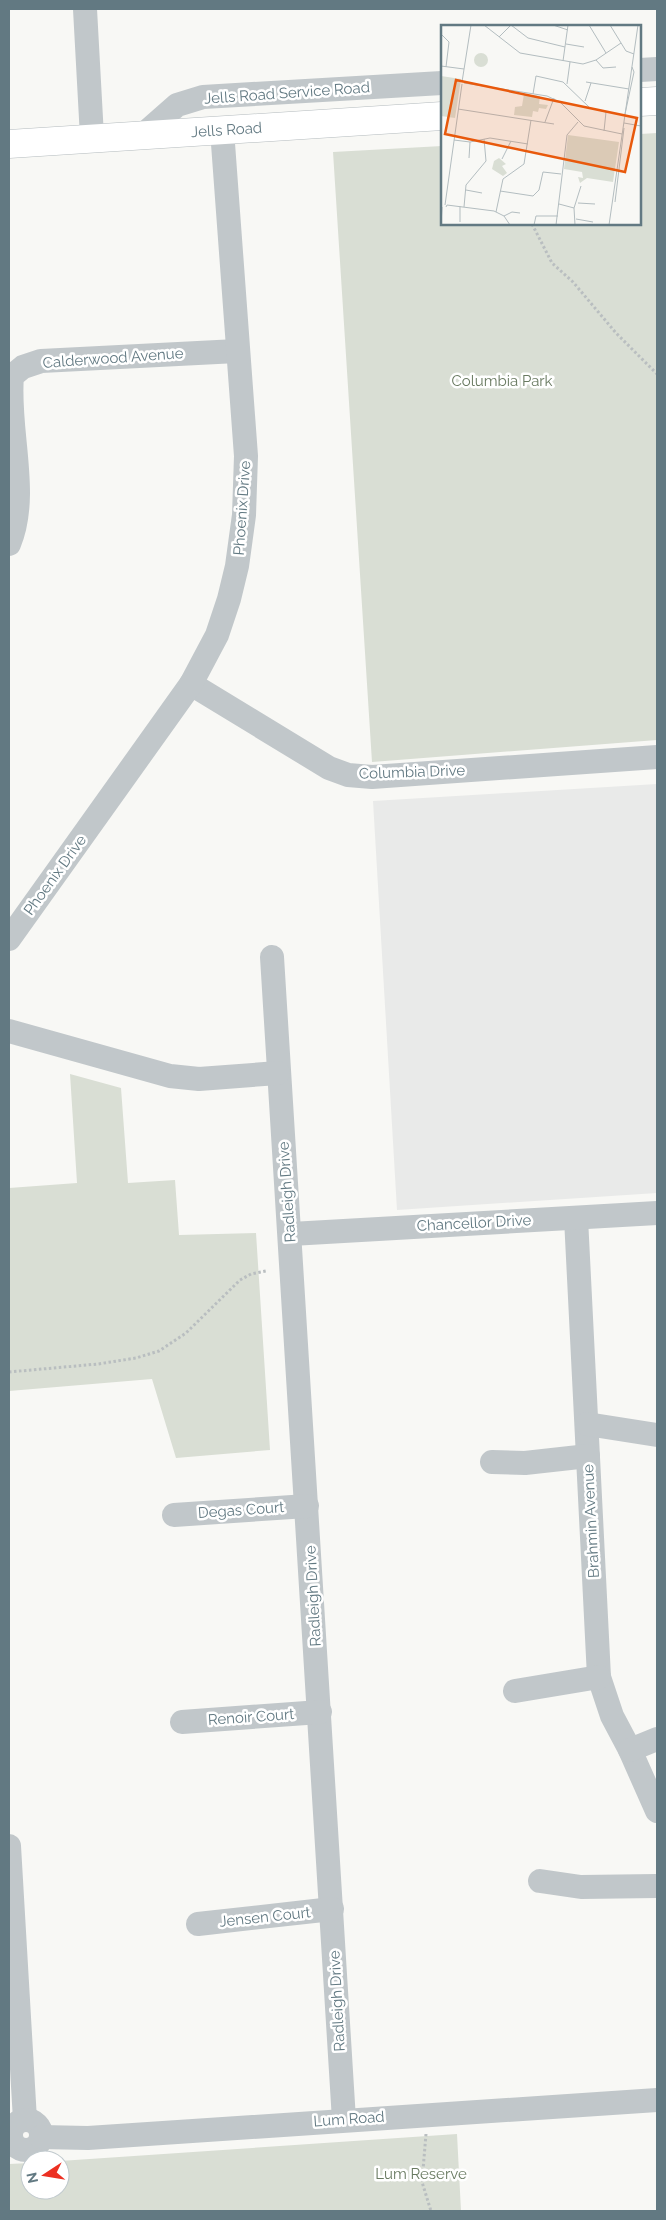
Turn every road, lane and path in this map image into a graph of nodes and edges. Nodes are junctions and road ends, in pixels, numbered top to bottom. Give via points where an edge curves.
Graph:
1 (85, 9) edge
2 (657, 69) edge
3 (641, 70) edge
4 (441, 83) edge
5 (657, 101) edge
6 (641, 102) edge
7 (441, 116) edge
8 (222, 130) junction
9 (144, 134) junction
10 (92, 138) junction
11 (9, 144) edge
12 (533, 225) edge
13 (237, 351) junction
14 (657, 374) edge
15 (9, 544) edge
16 (191, 684) junction
17 (657, 757) edge
18 (9, 939) edge
19 (272, 957) dead end
20 (9, 1031) edge
21 (278, 1073) junction
22 (657, 1213) edge
23 (576, 1218) junction
24 (290, 1234) junction
25 (266, 1271) dead end
26 (9, 1372) edge
27 (587, 1424) junction
28 (657, 1435) edge
29 (588, 1456) junction
30 (492, 1462) dead end
31 (307, 1506) junction
32 (174, 1515) dead end
33 (599, 1677) junction
34 (515, 1691) dead end
35 (320, 1712) junction
36 (182, 1722) dead end
37 (657, 1739) edge
38 (630, 1750) junction
39 (657, 1811) edge
40 (9, 1846) edge
41 (540, 1881) dead end
42 (657, 1886) edge
43 (332, 1910) junction
44 (198, 1924) dead end
45 (657, 2100) edge
46 (428, 2114) junction
47 (25, 2120) junction
48 (344, 2120) junction
49 (41, 2137) junction
50 (10, 2141) edge
51 (431, 2211) edge

1 - 10 street
2 - 3 street
4 - 9 street, Jells Road Service Road via 203,98 177,105
5 - 6 main road
7 - 8 main road, Jells Road
8 - 9 main road, Jells Road
8 - 13 street, Phoenix Drive
9 - 10 main road, Jells Road
10 - 11 main road, Jells Road
12 - 14 path via 552,263
13 - 15 street, Calderwood Avenue via 41,362 23,366 12,376 10,396 17,505
13 - 16 street, Phoenix Drive via 246,456 240,549 217,635
16 - 17 street, Columbia Drive via 329,768 348,775 372,777
16 - 18 street, Phoenix Drive
19 - 21 street, Radleigh Drive
20 - 21 street via 170,1076 199,1079
21 - 24 street, Radleigh Drive
22 - 23 street, Chancellor Drive
23 - 24 street, Chancellor Drive
23 - 27 street, Brahmin Avenue
24 - 31 street, Radleigh Drive
25 - 26 path via 240,1280 186,1333 159,1351 98,1364
27 - 28 street
27 - 29 street, Brahmin Avenue
29 - 30 street via 525,1463
29 - 33 street, Brahmin Avenue
31 - 32 street, Degas Court
31 - 35 street, Radleigh Drive
33 - 34 street
33 - 38 street, Brahmin Avenue via 612,1716
35 - 36 street, Renoir Court
35 - 43 street, Radleigh Drive
37 - 38 street
38 - 39 street, Brahmin Avenue
40 - 47 street
41 - 42 street via 581,1887
43 - 44 street, Jensen Court
43 - 48 street, Radleigh Drive
45 - 46 street, Lum Road
46 - 48 street, Lum Road
46 - 51 path via 422,2182
47 - 49 street via 36,2123
47 - 50 street via 15,2125
48 - 49 street, Lum Road via 88,2138
49 - 50 street via 36,2147 28,2151

